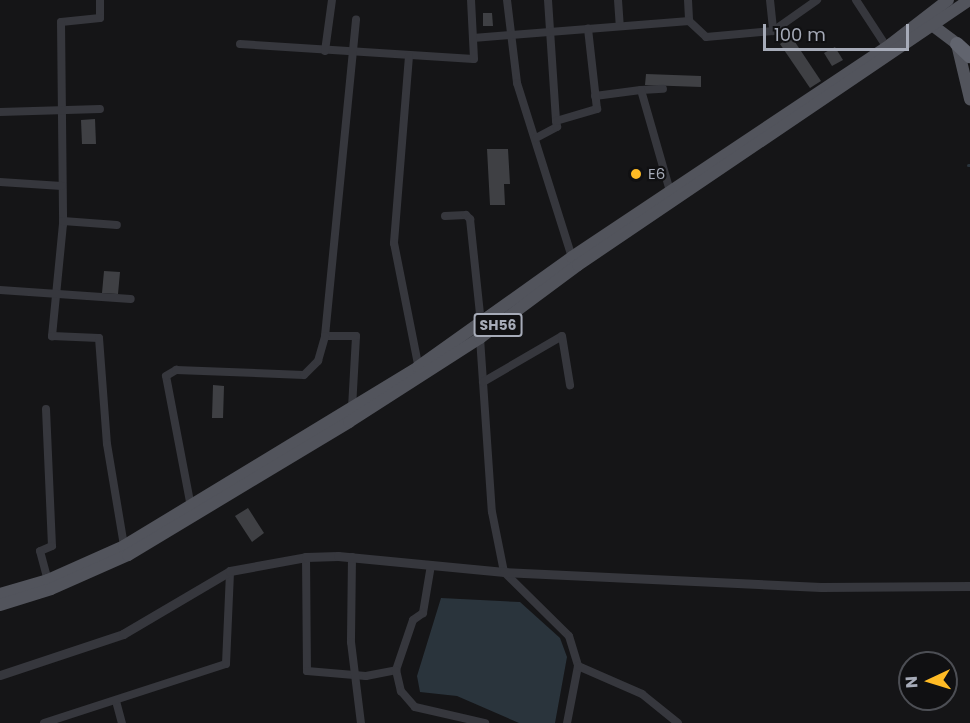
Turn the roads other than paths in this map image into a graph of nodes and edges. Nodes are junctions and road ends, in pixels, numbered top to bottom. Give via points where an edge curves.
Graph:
1 (100, 0) edge
2 (333, 0) edge
3 (471, 0) edge
4 (507, 0) edge
5 (548, 0) edge
6 (618, 0) edge
7 (688, 0) edge
8 (770, 0) edge
9 (817, 0) edge
10 (856, 0) edge
11 (948, 0) edge
12 (970, 0) edge
13 (356, 20) dead end
14 (689, 21) junction
15 (932, 25) junction
16 (620, 26) junction
17 (588, 29) junction
18 (773, 31) junction
19 (549, 32) junction
20 (509, 35) junction
21 (473, 38) junction
22 (240, 44) dead end
23 (957, 45) junction
24 (325, 51) junction
25 (890, 51) junction
26 (353, 53) junction
27 (970, 56) edge
28 (409, 57) junction
29 (663, 89) dead end
30 (641, 90) junction
31 (596, 96) junction
32 (970, 99) edge
33 (62, 110) junction
34 (100, 110) dead end
35 (0, 112) edge
36 (556, 121) junction
37 (536, 138) junction
38 (0, 182) edge
39 (62, 186) junction
40 (670, 191) junction
41 (445, 216) dead end
42 (63, 221) junction
43 (117, 225) dead end
44 (572, 257) junction
45 (0, 290) edge
46 (56, 293) junction
47 (131, 299) dead end
48 (481, 325) junction
49 (325, 336) junction
50 (480, 338) junction
51 (420, 371) junction
52 (483, 382) junction
53 (570, 385) dead end
54 (46, 408) dead end
55 (352, 408) junction
56 (191, 507) junction
57 (124, 546) junction
58 (306, 557) junction
59 (351, 557) junction
60 (431, 565) junction
61 (230, 571) junction
62 (504, 572) junction
63 (48, 580) junction
64 (970, 586) edge
65 (0, 594) edge
66 (0, 605) edge
67 (578, 666) junction
68 (396, 670) junction
69 (0, 675) edge
70 (354, 675) junction
71 (116, 701) junction
72 (54, 722) edge
73 (44, 723) edge
74 (122, 723) edge
75 (361, 723) edge
76 (485, 723) edge
77 (567, 723) edge
78 (678, 723) edge

1 - 33 street via 100,18 61,22
2 - 24 street
3 - 21 street
4 - 20 street
5 - 19 street
6 - 16 street
7 - 14 street
8 - 18 street
9 - 18 street
10 - 25 street
11 - 25 main road, SH56
12 - 15 main road, SH56
13 - 26 street
14 - 16 street
14 - 18 street via 706,37
15 - 23 main road
15 - 25 main road, SH56
16 - 17 street
17 - 19 street
17 - 31 street
19 - 20 street
19 - 36 street
20 - 21 street
20 - 37 street via 517,83
21 - 28 street via 474,59
22 - 24 street
23 - 27 highway
23 - 32 main road
24 - 26 street
25 - 40 main road, SH56
25 - 50 main road, SH56
26 - 28 street
26 - 49 street
28 - 51 street via 394,243
29 - 30 street
30 - 31 street
30 - 40 street
31 - 36 street via 597,109
33 - 34 street
33 - 35 street
33 - 39 street
36 - 37 street via 557,127
37 - 44 street
38 - 39 street
39 - 42 street
40 - 44 main road, SH56
41 - 48 street via 466,215 470,219
42 - 43 street
42 - 46 street
44 - 48 main road, SH56
45 - 46 street
46 - 47 street
46 - 57 street via 52,336 99,338 106,444
48 - 51 main road, SH56
49 - 55 street via 356,336
49 - 56 street via 318,361 304,375 176,370 166,376
50 - 51 main road, SH56
50 - 52 street
51 - 55 main road, SH56
51 - 66 main road, SH56 via 128,555 51,589
52 - 53 street via 562,336
52 - 62 street via 492,512
54 - 63 street via 52,546 40,551
55 - 56 main road, SH56
56 - 57 main road, SH56
57 - 63 main road, SH56
58 - 59 street
58 - 61 street
58 - 70 street via 310,613 308,670
59 - 60 street
59 - 70 street
60 - 62 street
60 - 68 street via 423,613 413,620
61 - 69 street via 123,634
61 - 71 street via 226,664
62 - 64 street via 821,587
62 - 67 street via 569,636
63 - 65 main road, SH56
67 - 77 street
67 - 78 street via 642,694
68 - 70 street
68 - 76 street via 402,696 412,705
70 - 75 street
71 - 72 street
71 - 74 street
72 - 73 street

